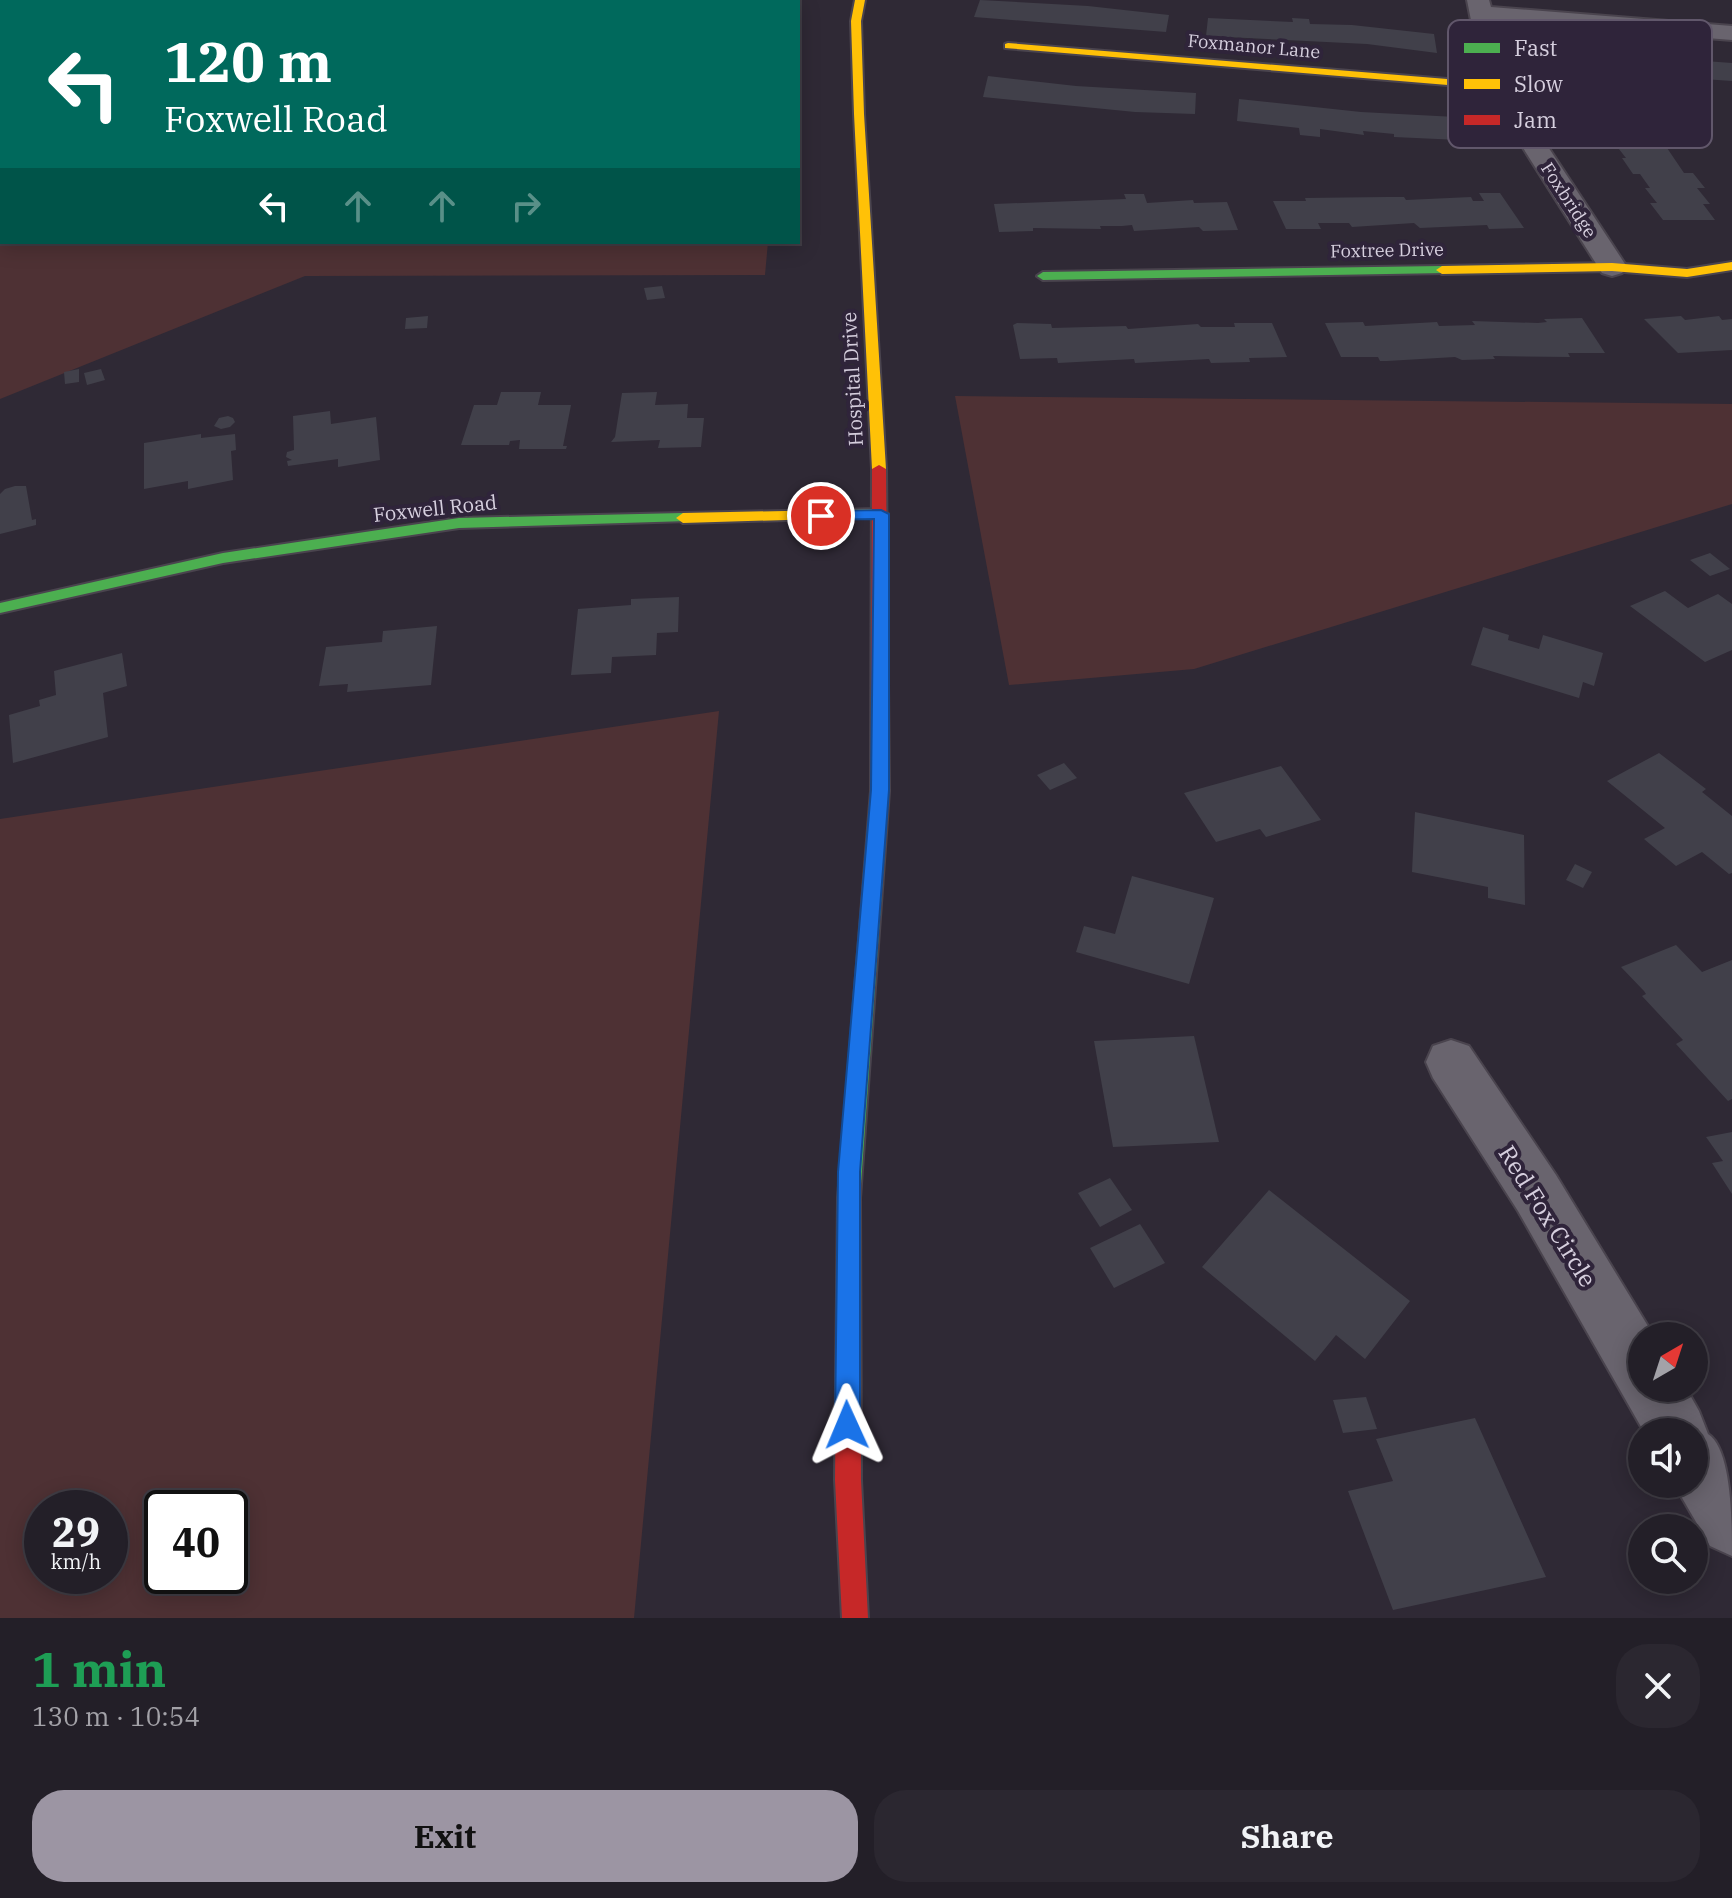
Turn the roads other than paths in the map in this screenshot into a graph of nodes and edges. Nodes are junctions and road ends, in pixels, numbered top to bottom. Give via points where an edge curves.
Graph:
1 (860, 0) edge
2 (1480, 7) edge
3 (1606, 20) edge
4 (1712, 31) edge
5 (1732, 33) edge
6 (1008, 46) dead end
7 (1448, 82) edge
8 (1536, 148) edge
9 (1732, 266) edge
10 (1612, 267) junction
11 (1043, 276) dead end
12 (881, 514) junction
13 (0, 608) edge
14 (1451, 1062) dead end
15 (1628, 1347) edge
16 (1708, 1483) edge
17 (1732, 1524) edge
18 (855, 1618) edge

1 - 12 street, Hospital Drive via 859,114
2 - 3 street
4 - 5 street
6 - 7 street, Foxmanor Lane
8 - 10 street, Foxbridge
9 - 10 street, Foxtree Drive via 1687,273
10 - 11 street, Foxtree Drive
12 - 13 street, Foxwell Road via 459,523 223,558
12 - 18 street, Hospital Drive via 880,790 849,1172 848,1480
14 - 15 street, Red Fox Circle via 1537,1193
16 - 17 street

